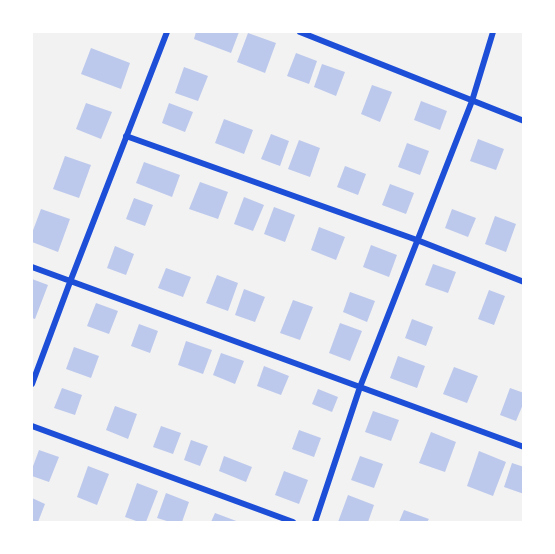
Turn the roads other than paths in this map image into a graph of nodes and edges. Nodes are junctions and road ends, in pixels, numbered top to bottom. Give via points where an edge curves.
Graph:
1 (167, 32) edge
2 (300, 32) edge
3 (493, 32) edge
4 (472, 101) junction
5 (524, 121) edge
6 (126, 136) junction
7 (417, 240) junction
8 (32, 267) edge
9 (70, 282) junction
10 (524, 282) edge
11 (32, 384) edge
12 (360, 387) junction
13 (32, 426) edge
14 (524, 447) edge
15 (293, 522) edge
16 (315, 522) edge

1 - 6 street
2 - 4 street
3 - 4 street
4 - 5 street
4 - 7 street
6 - 7 street
6 - 9 street
7 - 10 street
7 - 12 street
8 - 9 street
9 - 11 street
9 - 12 street
12 - 14 street
12 - 16 street
13 - 15 street

